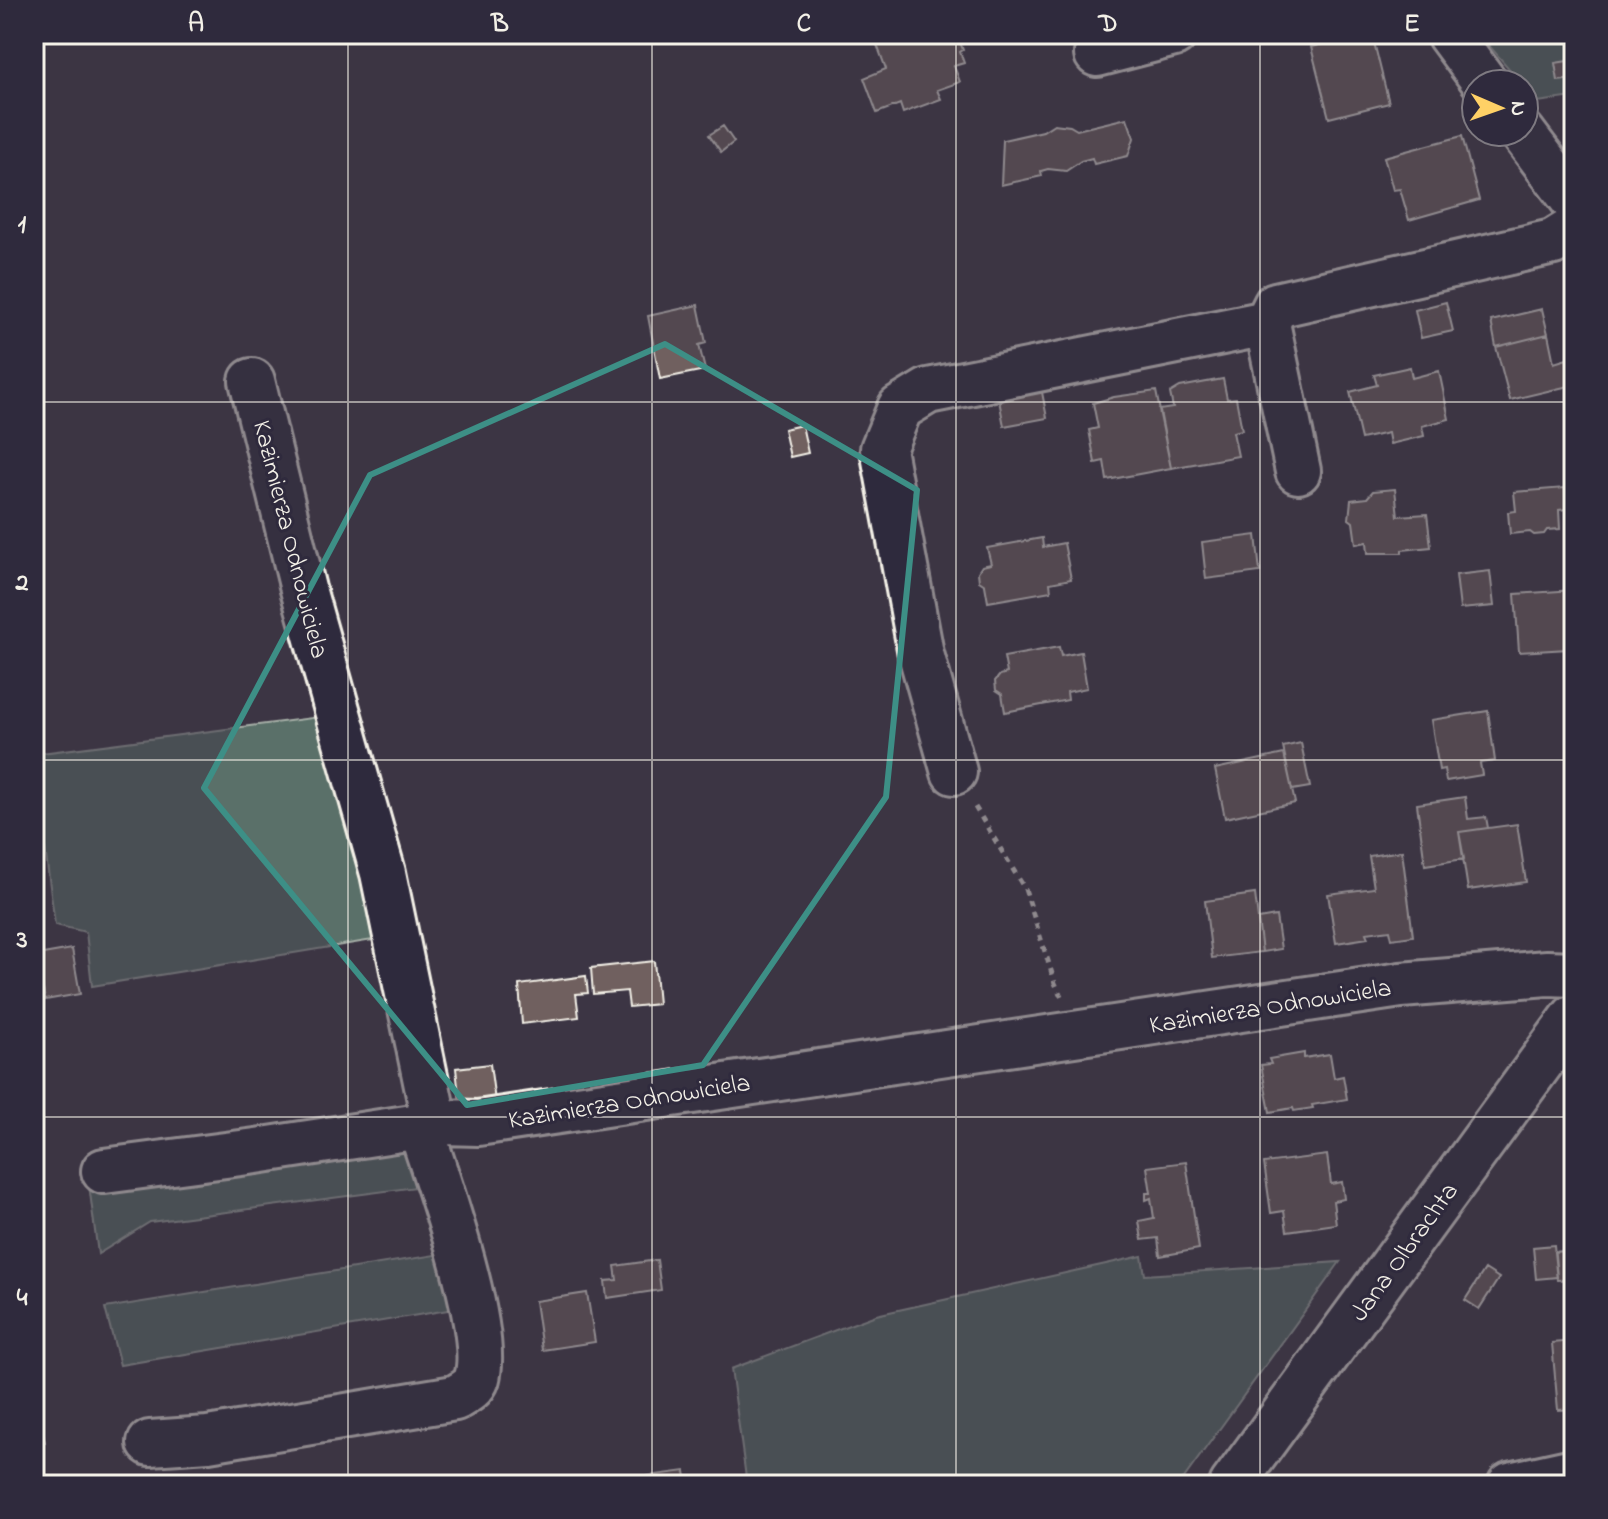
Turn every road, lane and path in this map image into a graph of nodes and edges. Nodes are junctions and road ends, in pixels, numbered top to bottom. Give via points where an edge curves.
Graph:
1 (1174, 34) edge
2 (1449, 34) edge
3 (1097, 54) dead end
4 (1474, 68) edge
5 (1534, 148) edge
6 (1574, 201) edge
7 (1574, 229) edge
8 (1267, 323) junction
9 (252, 381) dead end
10 (1298, 471) dead end
11 (954, 772) joint
12 (1574, 974) edge
13 (1574, 1017) edge
14 (1081, 1033) junction
15 (430, 1122) junction
16 (104, 1171) dead end
17 (150, 1443) dead end
18 (1574, 1471) edge
19 (1232, 1485) edge
20 (1510, 1485) edge

1 - 3 street
2 - 4 street
5 - 6 street
7 - 8 street via 1553,242 1276,305
8 - 10 street
8 - 11 street via 928,391 900,408 883,449 921,654
9 - 15 street, Kazimierza Odnowiciela via 303,589 383,873 432,1110
11 - 14 path via 1025,889 1055,983
12 - 14 street, Kazimierza Odnowiciela via 1401,985
13 - 19 street, Jana Olbrachta
14 - 15 street, Kazimierza Odnowiciela via 478,1123
15 - 16 street
15 - 17 street via 481,1350 476,1381 467,1392 208,1439
18 - 20 street

